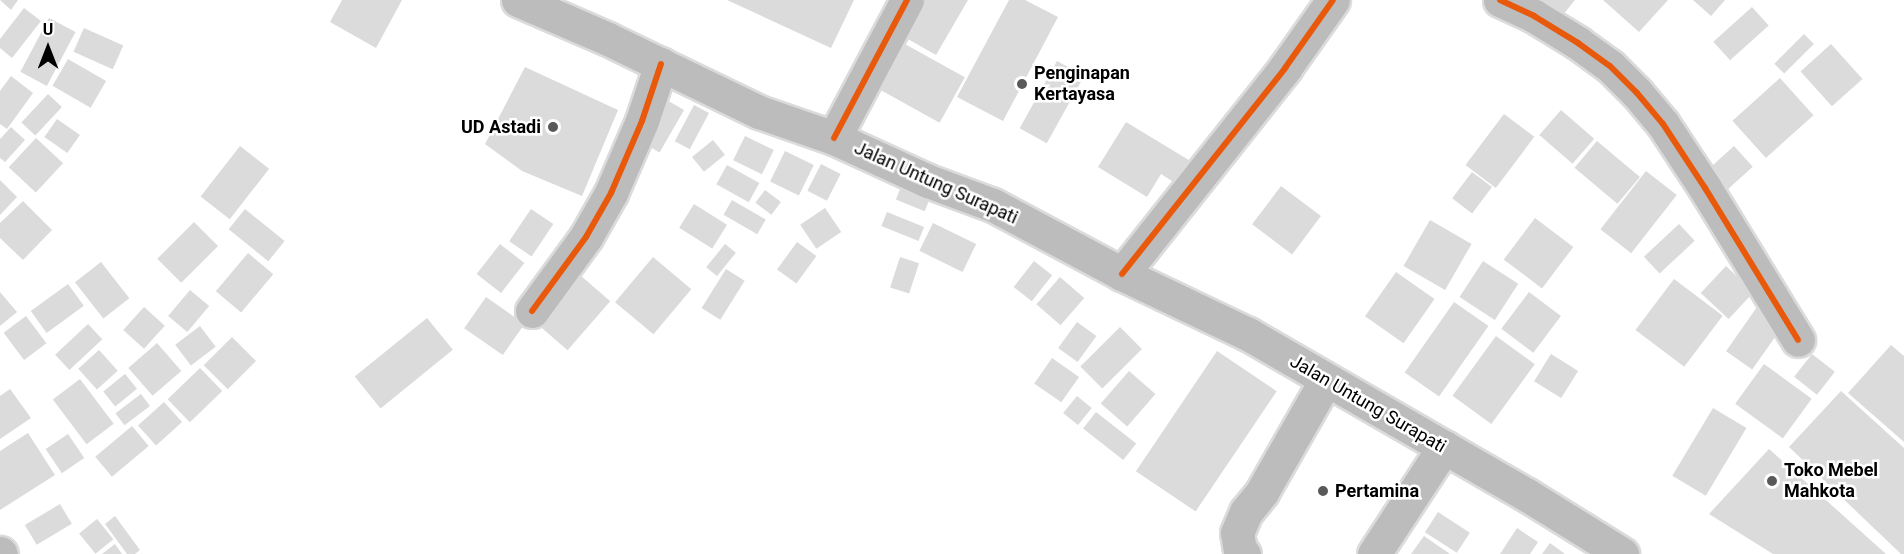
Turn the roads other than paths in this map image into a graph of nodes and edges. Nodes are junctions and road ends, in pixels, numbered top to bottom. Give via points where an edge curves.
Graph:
1 (518, 0) edge
2 (907, 0) edge
3 (1333, 0) edge
4 (1500, 0) edge
5 (661, 64) junction
6 (834, 138) junction
7 (1122, 274) junction
8 (532, 311) dead end
9 (1798, 340) dead end
10 (1326, 380) junction
11 (1444, 447) junction
12 (1244, 554) edge
13 (1374, 554) edge
14 (1622, 554) edge

1 - 5 main road, Jalan Untung Surapati
2 - 6 main road
3 - 7 main road via 1278,77
4 - 9 main road via 1578,43 1610,66 1637,93 1663,124 1705,188
5 - 6 main road, Jalan Untung Surapati via 759,112
5 - 8 main road via 611,193 586,237
6 - 7 main road, Jalan Untung Surapati via 928,181 993,205
7 - 10 main road, Jalan Untung Surapati via 1248,334
10 - 11 main road, Jalan Untung Surapati
10 - 12 main road via 1262,492 1246,512 1237,533
11 - 13 main road
11 - 14 main road, Jalan Untung Surapati

